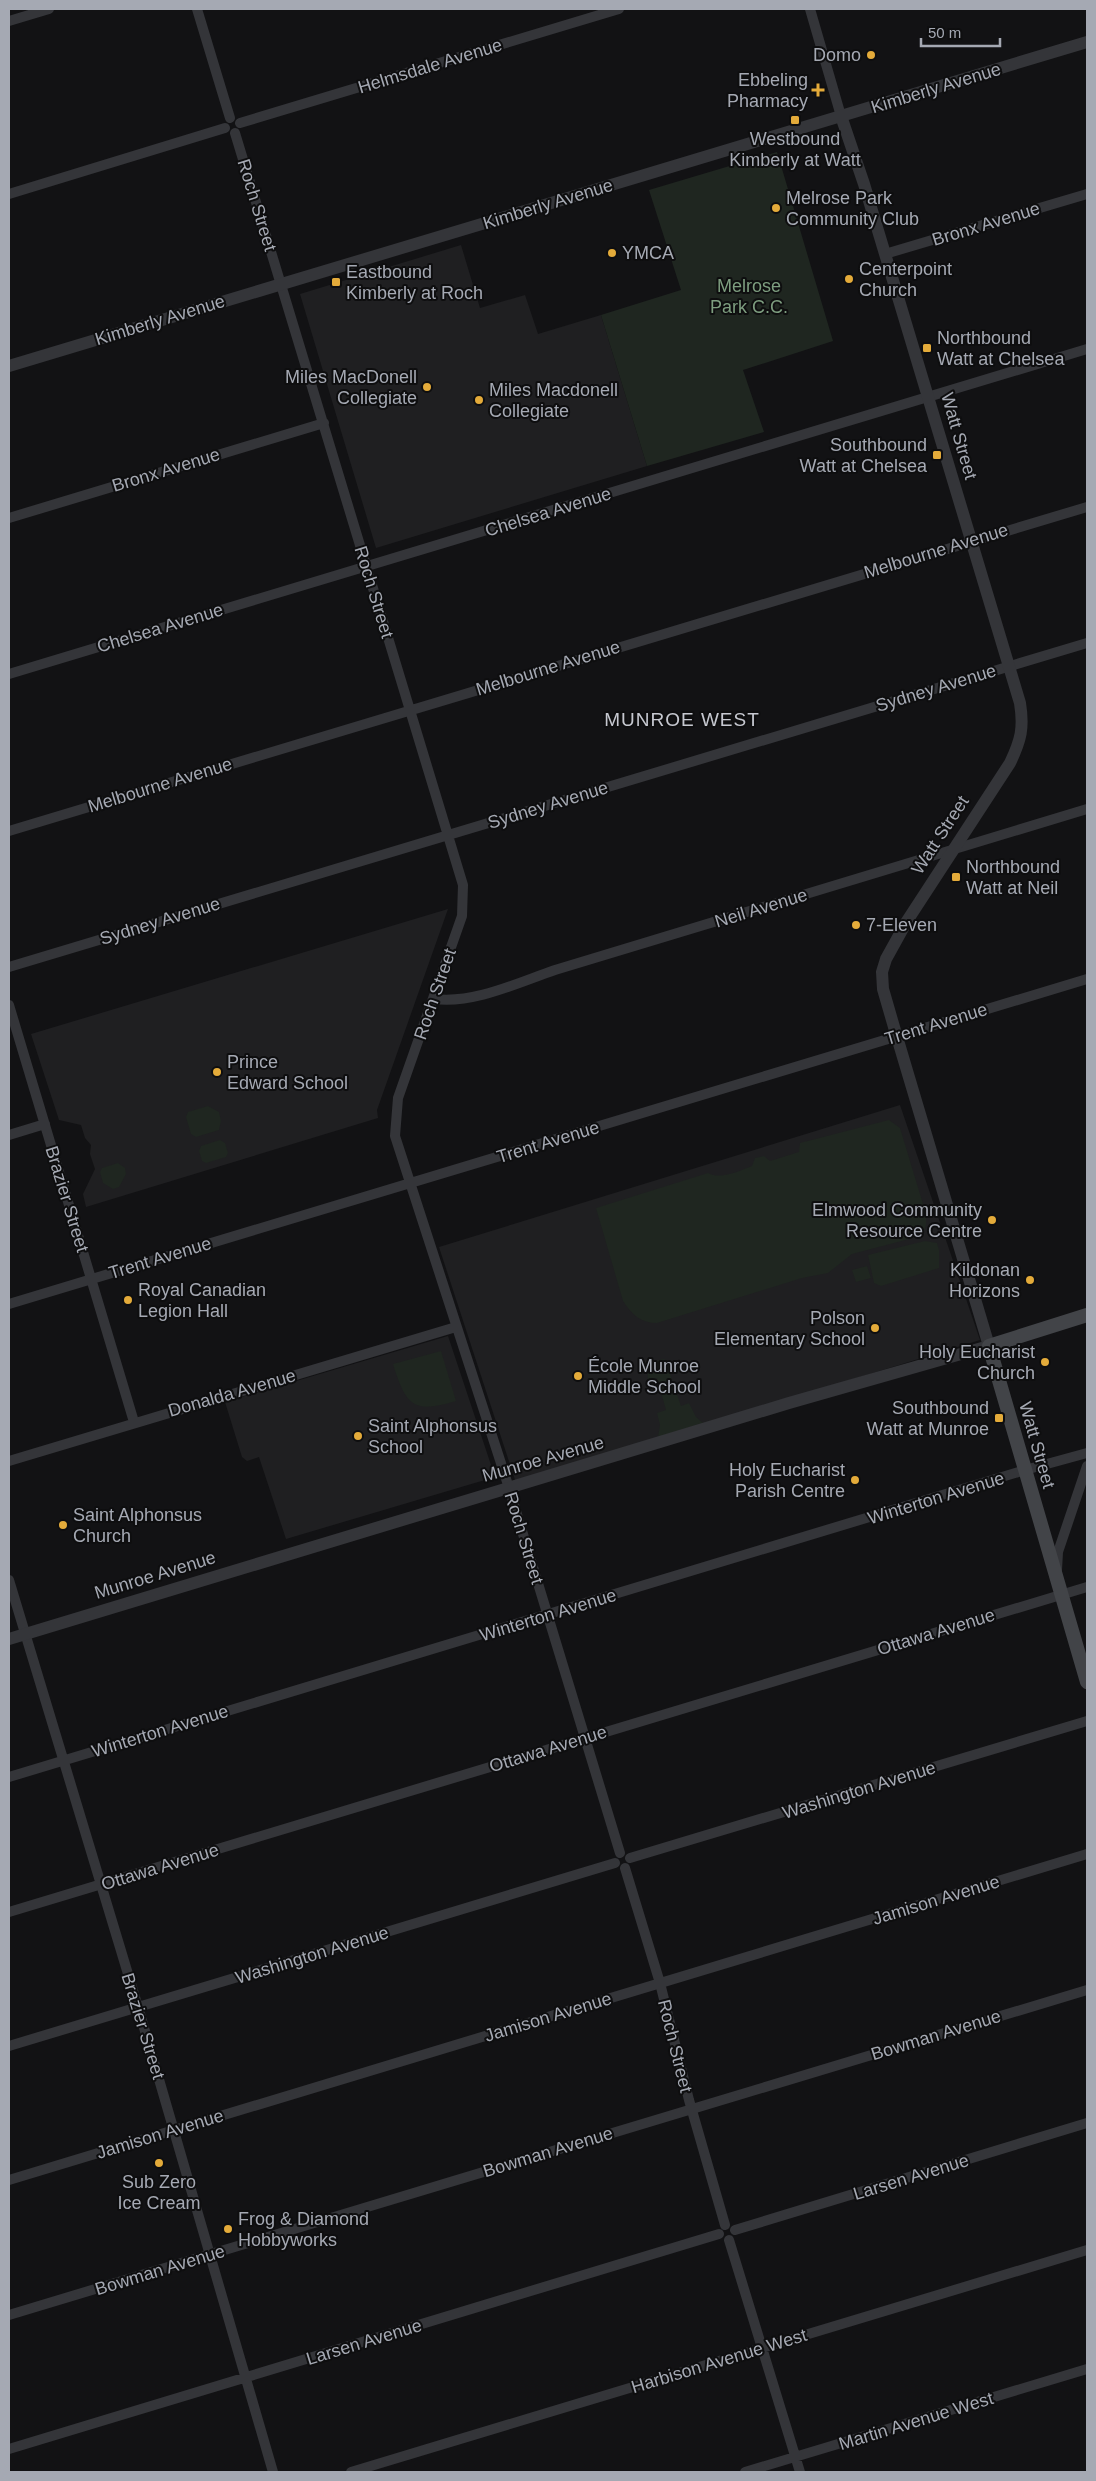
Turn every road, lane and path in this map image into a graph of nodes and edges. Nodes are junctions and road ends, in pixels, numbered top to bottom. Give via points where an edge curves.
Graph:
1 (49, 9) edge
2 (198, 9) edge
3 (619, 9) edge
4 (810, 9) edge
5 (9, 21) edge
6 (1087, 42) edge
7 (841, 116) junction
8 (230, 118) junction
9 (240, 124) junction
10 (225, 128) junction
11 (235, 133) junction
12 (9, 194) edge
13 (1087, 194) edge
14 (885, 254) junction
15 (281, 284) junction
16 (1087, 349) edge
17 (9, 366) edge
18 (928, 397) junction
19 (324, 423) junction
20 (1087, 506) edge
21 (9, 518) edge
22 (971, 541) junction
23 (366, 567) junction
24 (1087, 643) edge
25 (1008, 666) junction
26 (9, 674) edge
27 (410, 710) junction
28 (1087, 809) edge
29 (9, 831) edge
30 (448, 834) junction
31 (952, 851) junction
32 (9, 967) edge
33 (1087, 979) edge
34 (434, 999) junction
35 (9, 1005) edge
36 (897, 1036) junction
37 (44, 1124) junction
38 (9, 1135) edge
39 (410, 1183) junction
40 (91, 1279) junction
41 (9, 1304) edge
42 (1087, 1315) edge
43 (456, 1326) junction
44 (989, 1346) junction
45 (134, 1422) junction
46 (1087, 1454) edge
47 (9, 1460) edge
48 (1087, 1466) edge
49 (1025, 1470) junction
50 (509, 1488) junction
51 (1057, 1579) junction
52 (9, 1580) edge
53 (1087, 1587) edge
54 (1062, 1595) junction
55 (547, 1616) junction
56 (24, 1634) junction
57 (9, 1639) edge
58 (1087, 1682) edge
59 (1087, 1721) edge
60 (585, 1738) junction
61 (64, 1760) junction
62 (9, 1777) edge
63 (620, 1853) junction
64 (1087, 1854) edge
65 (630, 1858) junction
66 (615, 1863) junction
67 (625, 1868) junction
68 (101, 1885) junction
69 (9, 1912) edge
70 (660, 1983) junction
71 (1087, 1990) edge
72 (138, 2007) junction
73 (9, 2046) edge
74 (691, 2109) junction
75 (1087, 2123) edge
76 (174, 2130) junction
77 (9, 2180) edge
78 (725, 2225) junction
79 (734, 2230) junction
80 (719, 2234) junction
81 (729, 2240) junction
82 (1087, 2250) edge
83 (210, 2255) junction
84 (9, 2315) edge
85 (762, 2348) junction
86 (1087, 2369) edge
87 (245, 2377) junction
88 (9, 2449) edge
89 (794, 2457) junction
90 (273, 2472) edge
91 (350, 2472) edge
92 (745, 2472) edge
93 (800, 2472) edge

1 - 5 street
2 - 8 street
3 - 9 street, Helmsdale Avenue
4 - 7 street, Watt Street
6 - 7 street, Kimberly Avenue
7 - 14 street, Watt Street
7 - 15 street, Kimberly Avenue
8 - 9 street via 237,119
8 - 10 street
9 - 11 street
10 - 11 street
10 - 12 street
11 - 15 street, Roch Street
13 - 14 street, Bronx Avenue
14 - 18 street, Watt Street
15 - 17 street, Kimberly Avenue
15 - 19 street, Roch Street
16 - 18 street, Chelsea Avenue
18 - 22 street, Watt Street
18 - 23 street, Chelsea Avenue
19 - 21 street, Bronx Avenue
19 - 23 street, Roch Street
20 - 22 street, Melbourne Avenue
22 - 25 street, Watt Street
22 - 27 street, Melbourne Avenue
23 - 26 street, Chelsea Avenue
23 - 27 street, Roch Street
24 - 25 street, Sydney Avenue
25 - 30 street, Sydney Avenue
25 - 31 street, Watt Street via 1020,703 1020,741 1010,763
27 - 29 street, Melbourne Avenue
27 - 30 street, Roch Street
28 - 31 street, Neil Avenue
30 - 32 street, Sydney Avenue
30 - 34 street, Roch Street via 464,896 462,916
31 - 34 street, Neil Avenue via 480,995 449,1001
31 - 36 street, Watt Street via 907,921 882,972 883,989
33 - 36 street, Trent Avenue
34 - 39 street, Roch Street via 398,1098 396,1113 395,1136
35 - 37 street, Brazier Street
36 - 39 street, Trent Avenue
36 - 44 street, Watt Street
37 - 38 street
37 - 40 street, Brazier Street
39 - 40 street, Trent Avenue
39 - 43 street, Roch Street
40 - 41 street, Trent Avenue
40 - 45 street, Brazier Street
42 - 44 main road, Munroe Avenue
43 - 45 street, Donalda Avenue
43 - 50 street, Roch Street
44 - 49 main road, Watt Street
44 - 50 street, Munroe Avenue
45 - 47 street, Donalda Avenue
46 - 49 street, Winterton Avenue
48 - 51 street via 1058,1552
49 - 51 main road, Watt Street
49 - 55 street, Winterton Avenue
50 - 55 street, Roch Street
50 - 56 street, Munroe Avenue
51 - 54 main road, Watt Street
52 - 56 street, Brazier Street
53 - 54 street, Ottawa Avenue
54 - 58 main road, Watt Street
54 - 60 street, Ottawa Avenue
55 - 60 street, Roch Street
55 - 61 street, Winterton Avenue
56 - 57 street, Munroe Avenue
56 - 61 street, Brazier Street
59 - 65 street, Washington Avenue
60 - 63 street, Roch Street
60 - 68 street, Ottawa Avenue
61 - 62 street, Winterton Avenue
61 - 68 street, Brazier Street
63 - 65 street
63 - 66 street
64 - 70 street, Jamison Avenue
65 - 67 street
66 - 67 street
66 - 72 street, Washington Avenue
67 - 70 street, Roch Street
68 - 69 street, Ottawa Avenue
68 - 72 street, Brazier Street
70 - 74 street, Roch Street
70 - 76 street, Jamison Avenue
71 - 74 street, Bowman Avenue
72 - 73 street, Washington Avenue
72 - 76 street, Brazier Street
74 - 78 street, Roch Street
74 - 83 street, Bowman Avenue
75 - 79 street, Larsen Avenue
76 - 77 street, Jamison Avenue
76 - 83 street, Brazier Street
78 - 79 street via 732,2226
78 - 80 street
79 - 81 street via 734,2237
80 - 81 street via 724,2240
80 - 87 street, Larsen Avenue
81 - 85 street
82 - 85 street, Harbison Avenue West
83 - 84 street, Bowman Avenue
83 - 87 street, Brazier Street
85 - 89 street
85 - 91 street, Harbison Avenue West
86 - 89 street, Martin Avenue West
87 - 88 street, Larsen Avenue
87 - 90 street, Brazier Street
89 - 92 street, Martin Avenue West
89 - 93 street

